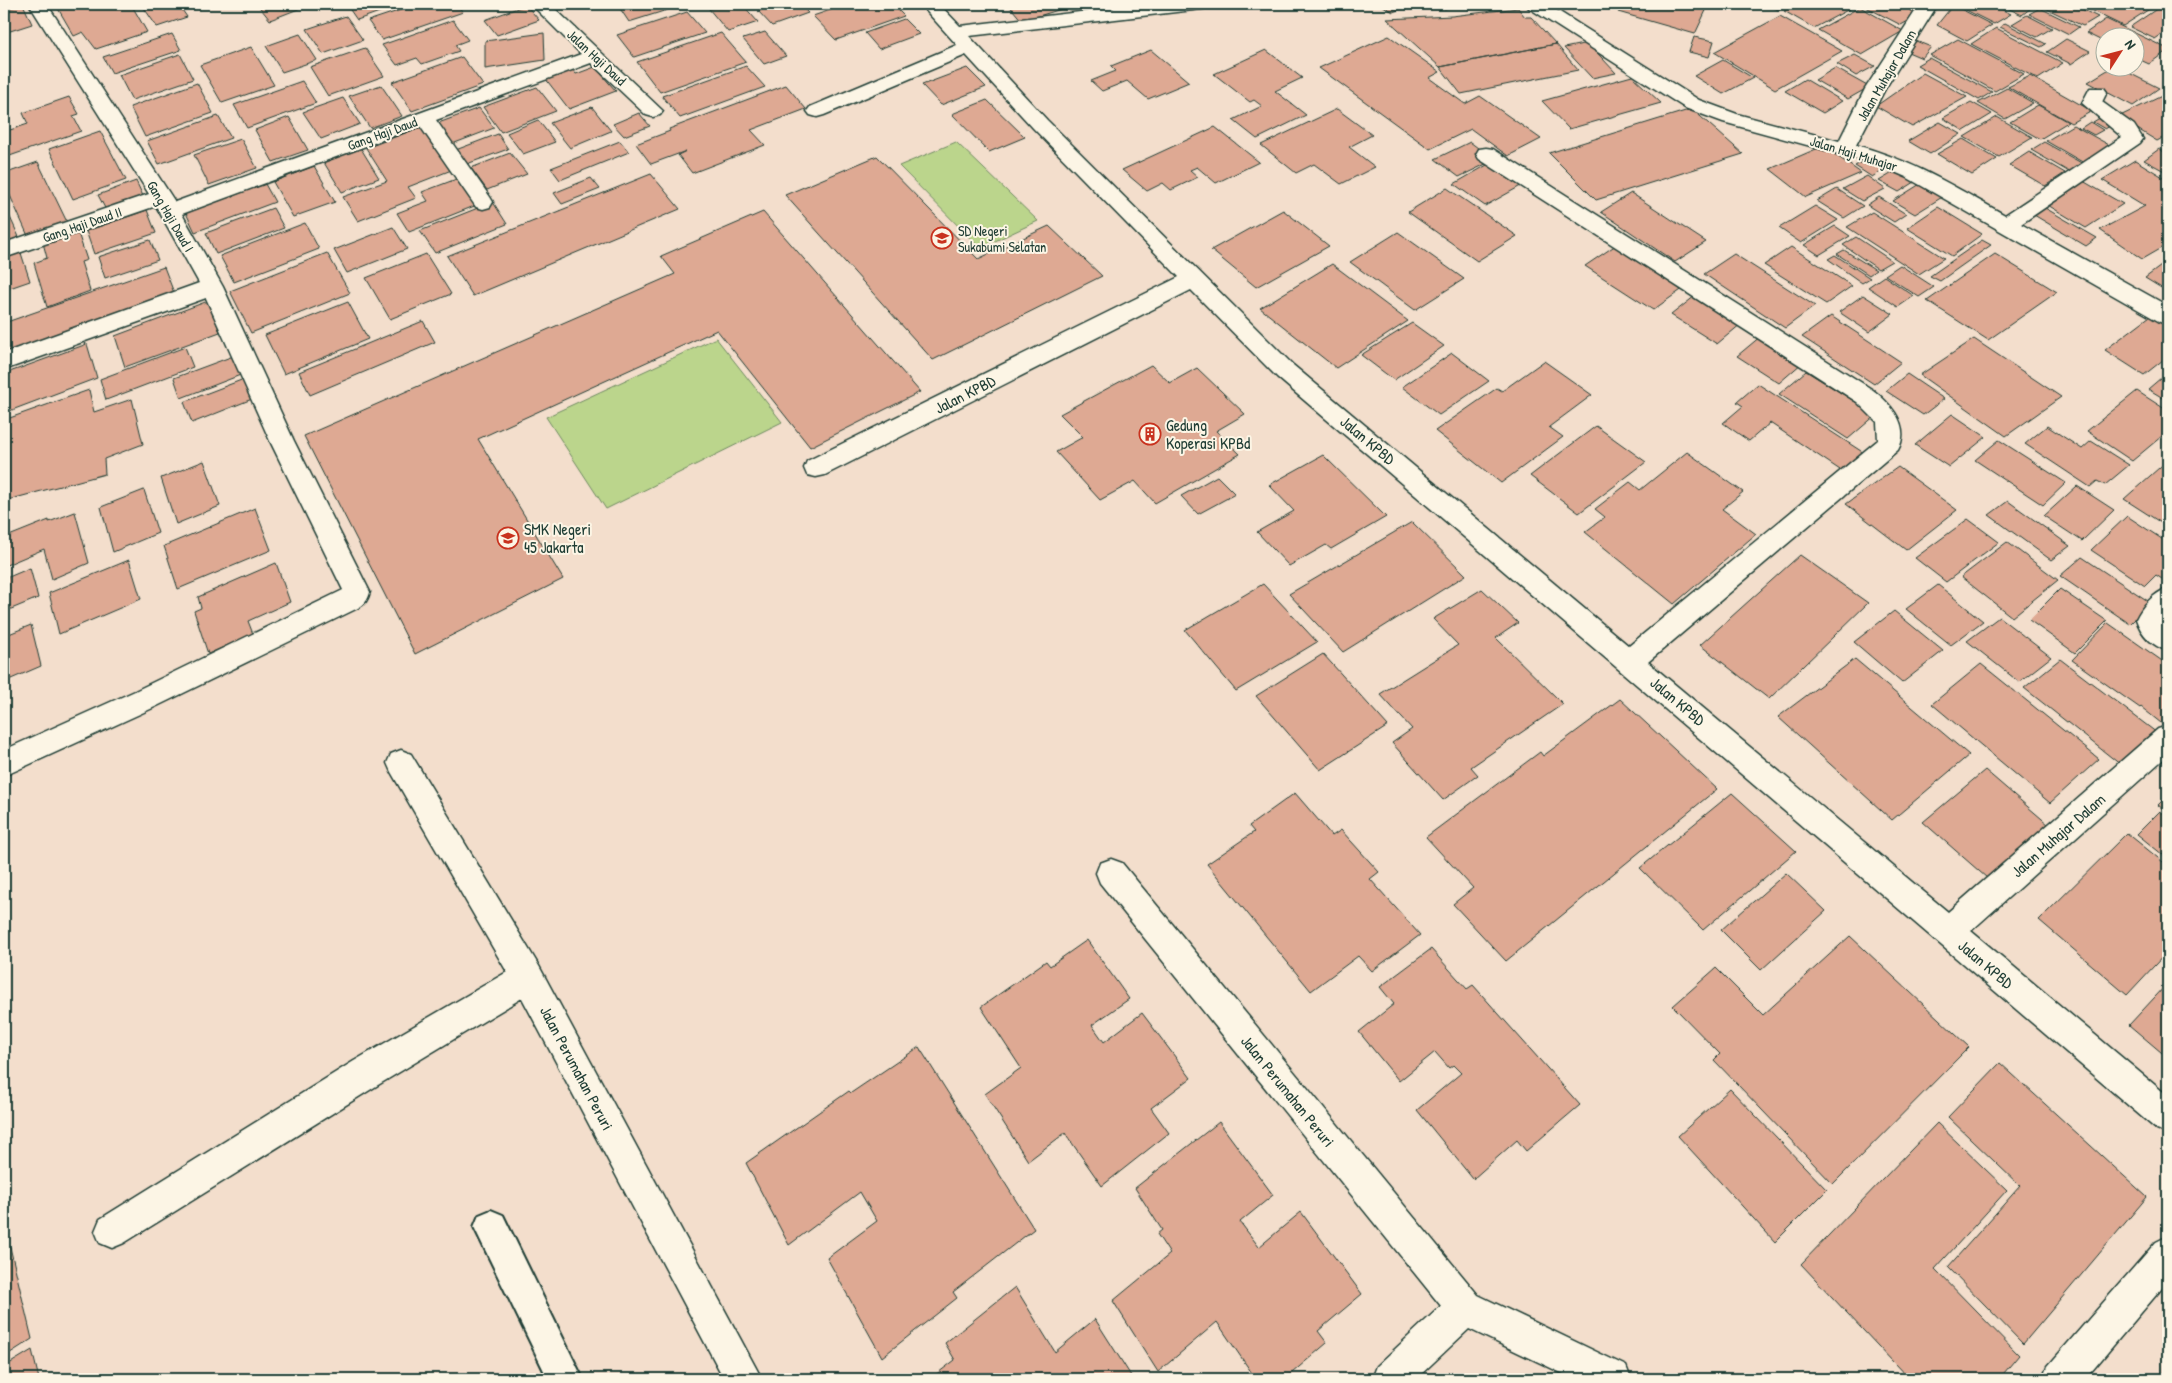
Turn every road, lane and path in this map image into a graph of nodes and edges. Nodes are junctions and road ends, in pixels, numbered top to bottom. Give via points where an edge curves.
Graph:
1 (38, 4) edge
2 (540, 4) edge
3 (929, 4) edge
4 (1202, 4) edge
5 (1535, 4) edge
6 (1920, 7) edge
7 (1125, 8) edge
8 (955, 32) junction
9 (970, 48) junction
10 (595, 55) junction
11 (2097, 92) dead end
12 (653, 111) dead end
13 (818, 111) dead end
14 (424, 118) junction
15 (1845, 148) junction
16 (1486, 154) dead end
17 (483, 202) dead end
18 (165, 204) junction
19 (2004, 224) junction
20 (4, 251) edge
21 (1194, 279) junction
22 (212, 287) junction
23 (2168, 316) edge
24 (4, 362) edge
25 (816, 468) dead end
26 (2168, 600) edge
27 (2168, 640) edge
28 (1630, 661) junction
29 (2168, 738) edge
30 (4, 763) edge
31 (401, 763) dead end
32 (1111, 873) dead end
33 (1948, 932) junction
34 (528, 977) junction
35 (2168, 1117) edge
36 (491, 1227) dead end
37 (112, 1231) dead end
38 (2168, 1254) edge
39 (1465, 1308) junction
40 (566, 1379) edge
41 (744, 1379) edge
42 (1390, 1379) edge
43 (1613, 1379) edge
44 (2060, 1379) edge

1 - 18 street, Gang Haji Daud I
2 - 10 street, Jalan Haji Daud
3 - 8 street, Jalan KPBD
4 - 7 street
5 - 15 street, Jalan Haji Muhajar via 1692,104 1730,118
6 - 15 street, Jalan Muhajar Dalam
7 - 8 street
8 - 9 street, Jalan KPBD
9 - 13 street
9 - 21 street, Jalan KPBD via 1010,93
10 - 12 street, Jalan Haji Daud
10 - 14 street, Gang Haji Daud
11 - 19 street via 2092,103 2132,134 2133,139
14 - 17 street
14 - 18 street, Gang Haji Daud
15 - 19 street, Jalan Haji Muhajar via 1913,172
16 - 28 street via 1865,396 1890,420 1889,444
18 - 20 street, Gang Haji Daud II
18 - 22 street, Gang Haji Daud I
19 - 23 street, Jalan Haji Muhajar
21 - 25 street, Jalan KPBD
21 - 28 street, Jalan KPBD via 1285,370
22 - 24 street
22 - 30 street, Gang Haji Daud I via 282,441 358,592 356,596 145,699
26 - 27 street via 2149,619 2151,625
28 - 33 street, Jalan KPBD
29 - 33 street, Jalan Muhajar Dalam
31 - 34 street, Jalan Perumahan Peruri
32 - 39 street, Jalan Perumahan Peruri
33 - 35 street, Jalan KPBD
34 - 37 street
34 - 41 street, Jalan Perumahan Peruri
36 - 40 lane
38 - 44 street
39 - 42 street
39 - 43 street, Jalan Perumahan Peruri

